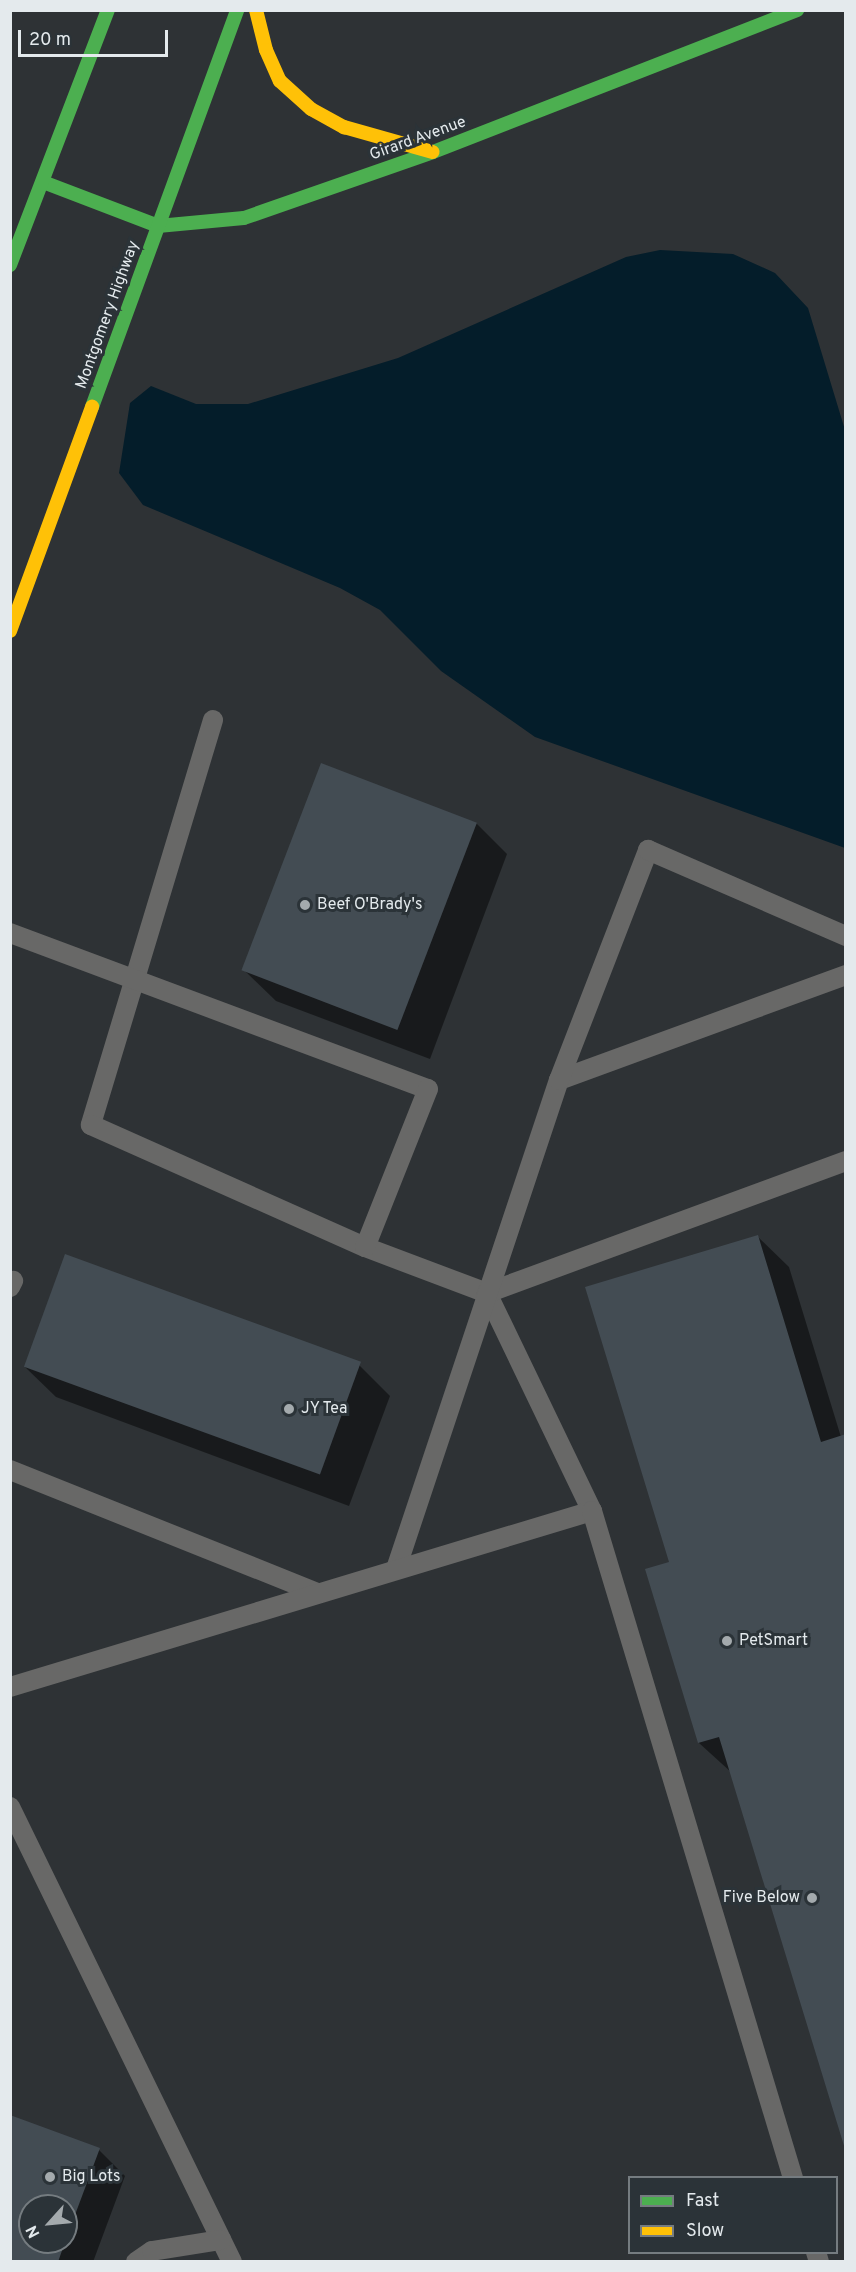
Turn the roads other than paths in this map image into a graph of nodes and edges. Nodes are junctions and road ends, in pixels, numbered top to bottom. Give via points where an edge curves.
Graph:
1 (108, 10) edge
2 (237, 10) edge
3 (256, 10) edge
4 (796, 10) edge
5 (433, 152) junction
6 (43, 182) junction
7 (158, 226) junction
8 (10, 264) edge
9 (10, 631) edge
10 (213, 720) dead end
11 (10, 933) edge
12 (846, 936) edge
13 (846, 975) edge
14 (135, 979) junction
15 (559, 1080) junction
16 (846, 1161) edge
17 (365, 1247) junction
18 (487, 1293) junction
19 (10, 1470) edge
20 (592, 1511) junction
21 (396, 1569) junction
22 (317, 1593) junction
23 (10, 1687) edge
24 (10, 1807) edge
25 (792, 2176) edge
26 (221, 2240) junction
27 (136, 2262) edge
28 (232, 2262) edge

1 - 6 main road
2 - 7 main road, Montgomery Highway
3 - 5 main road via 266,50 280,81 311,109 344,127
4 - 5 main road, Girard Avenue
5 - 7 main road, Girard Avenue via 244,218
6 - 7 main road, Girard Avenue
6 - 8 main road
7 - 9 main road, Montgomery Highway
10 - 14 lane
11 - 14 lane
12 - 15 lane via 648,850
13 - 15 lane
14 - 17 lane via 91,1125
14 - 17 lane via 428,1089
15 - 18 lane
16 - 18 lane
17 - 18 lane
18 - 20 lane
18 - 21 lane
19 - 22 lane
20 - 21 lane
20 - 25 lane
21 - 22 lane
22 - 23 lane
24 - 26 lane
26 - 27 lane via 152,2251
26 - 28 lane

